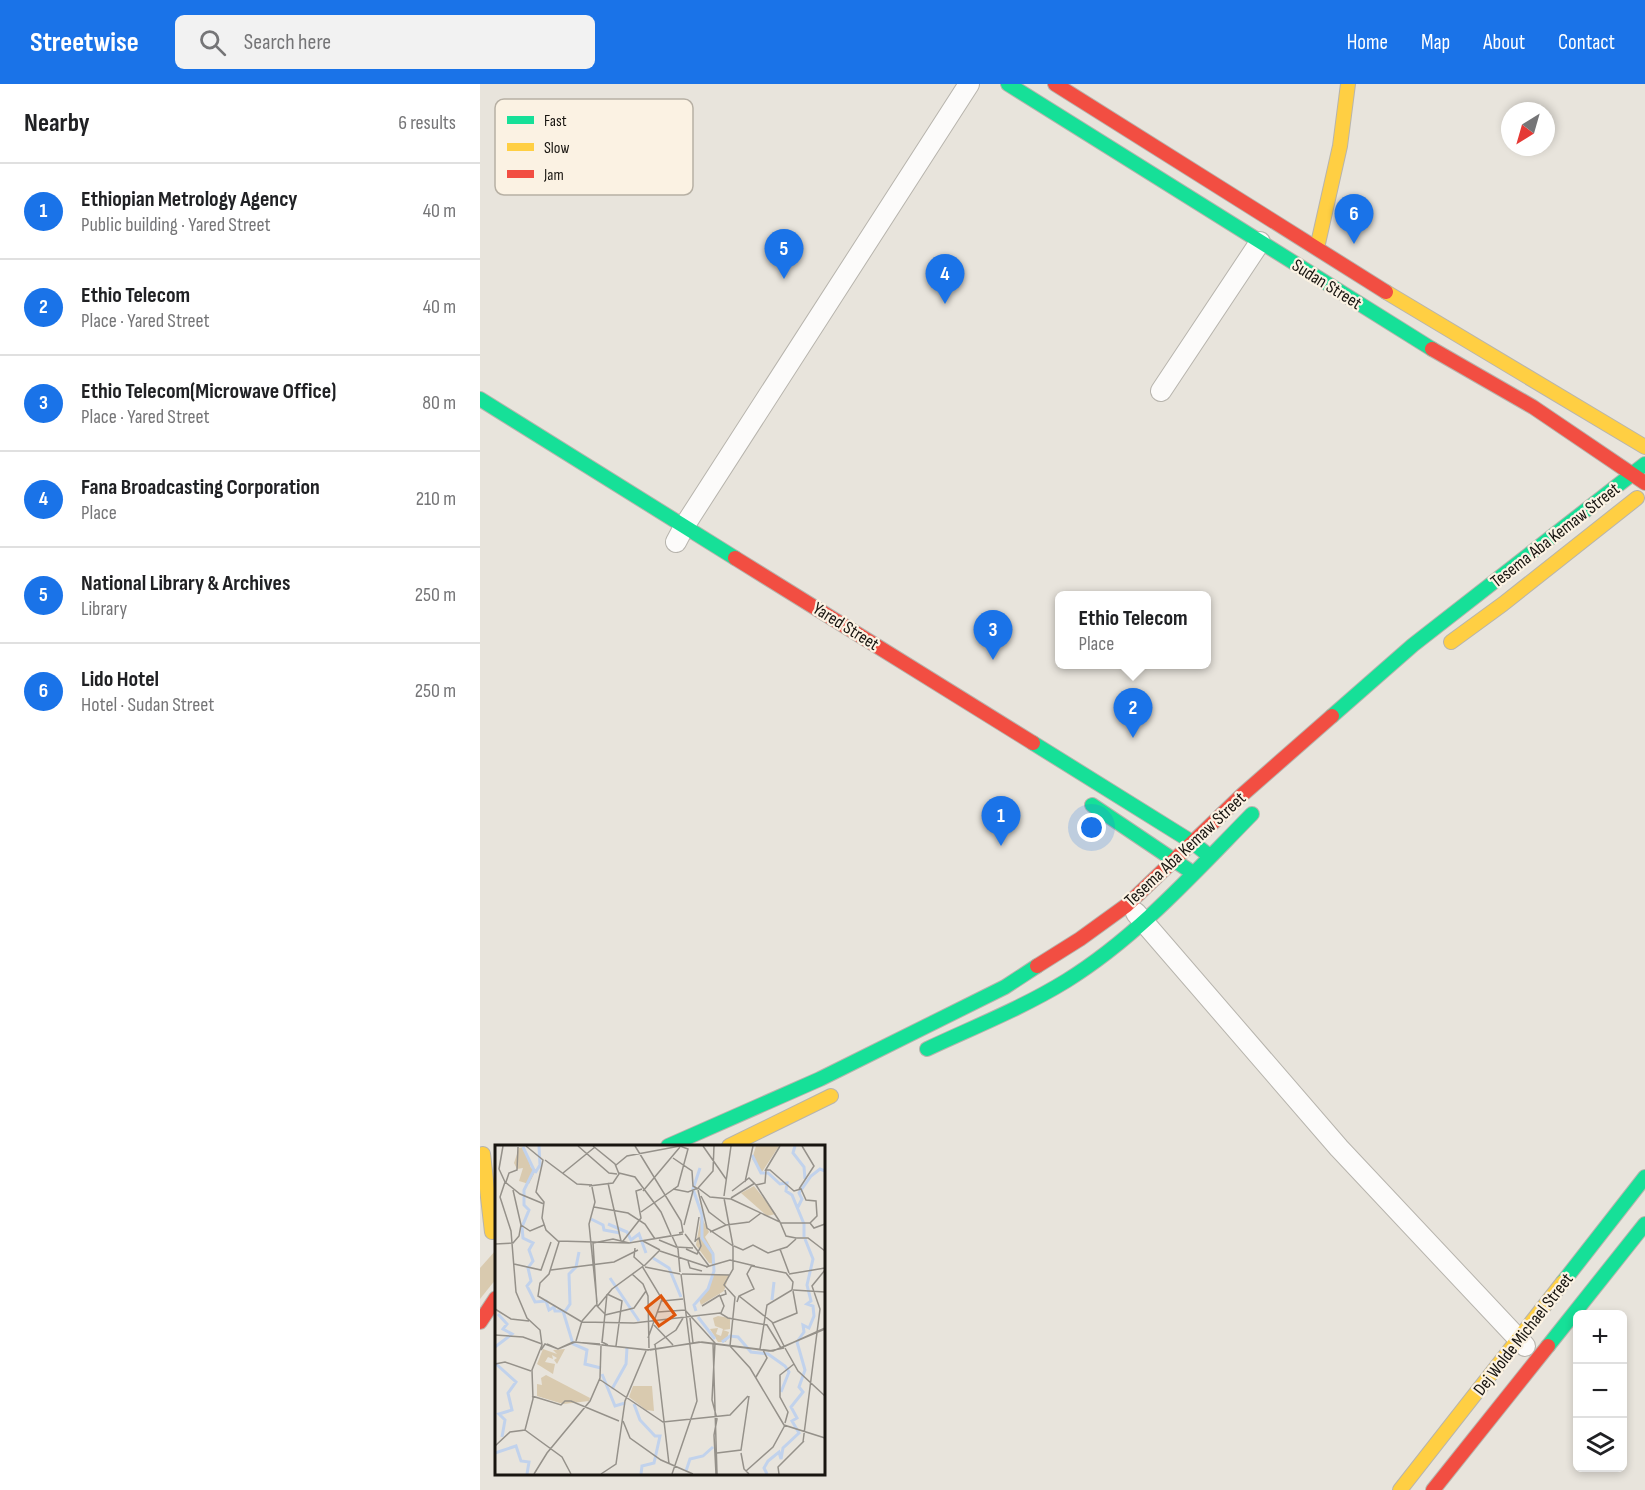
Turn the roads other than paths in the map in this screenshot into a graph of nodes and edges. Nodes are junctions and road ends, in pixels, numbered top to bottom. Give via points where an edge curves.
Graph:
1 (969, 84) edge
2 (1008, 84) edge
3 (1055, 84) edge
4 (1348, 84) edge
5 (1260, 242) junction
6 (1317, 248) junction
7 (1345, 267) junction
8 (1332, 287) junction
9 (1424, 316) junction
10 (1409, 336) junction
11 (1533, 382) junction
12 (1161, 391) dead end
13 (480, 399) edge
14 (1523, 402) junction
15 (1587, 443) junction
16 (1645, 447) edge
17 (1645, 464) edge
18 (1632, 475) junction
19 (1645, 483) edge
20 (1645, 491) edge
21 (1594, 505) junction
22 (678, 538) junction
23 (1441, 649) dead end
24 (1242, 795) junction
25 (1078, 796) dead end
26 (1192, 842) junction
27 (1210, 857) junction
28 (1175, 860) junction
29 (1193, 874) junction
30 (1127, 905) junction
31 (1144, 921) junction
32 (910, 1057) dead end
33 (849, 1088) dead end
34 (670, 1145) edge
35 (731, 1145) edge
36 (481, 1153) edge
37 (495, 1163) edge
38 (1645, 1177) edge
39 (1645, 1224) edge
40 (494, 1230) edge
41 (480, 1243) edge
42 (495, 1299) edge
43 (480, 1322) edge
44 (1517, 1340) junction
45 (1539, 1357) junction
46 (1400, 1490) edge
47 (1433, 1490) edge

1 - 22 street
2 - 5 main road, Sudan Street
3 - 6 main road, Sudan Street
4 - 6 main road via 1340,156
5 - 8 main road, Sudan Street
5 - 12 street
6 - 7 main road, Sudan Street
7 - 8 main road
7 - 9 main road, Sudan Street
8 - 10 main road, Sudan Street
9 - 10 main road
9 - 11 main road, Sudan Street
10 - 14 main road, Sudan Street
11 - 14 main road
11 - 16 main road, Sudan Street
13 - 22 main road, Yared Street
14 - 15 main road, Sudan Street
15 - 18 main road, Sudan Street
15 - 21 main road via 1594,475
17 - 18 main road, Tesema Aba Kemaw Street
18 - 19 main road, Sudan Street
18 - 21 main road, Tesema Aba Kemaw Street
20 - 23 main road, Tesema Aba Kemaw Street
21 - 24 main road, Tesema Aba Kemaw Street
22 - 26 main road, Yared Street
24 - 26 main road, Tesema Aba Kemaw Street
24 - 27 main road, Tesema Aba Kemaw Street via 1262,805
25 - 28 main road
26 - 27 main road, Yared Street
26 - 28 main road, Tesema Aba Kemaw Street
27 - 29 main road, Tesema Aba Kemaw Street
28 - 29 main road
28 - 30 main road, Tesema Aba Kemaw Street
29 - 31 main road, Tesema Aba Kemaw Street
30 - 31 street
30 - 34 main road, Tesema Aba Kemaw Street via 1005,987 820,1079
31 - 32 main road, Tesema Aba Kemaw Street via 1058,985
31 - 44 street via 1339,1148
33 - 35 main road
36 - 37 main road
36 - 40 main road
38 - 44 main road, Dej Wolde Michael Street
39 - 45 main road, Dej Wolde Michael Street
40 - 41 main road
42 - 43 main road
44 - 45 street
44 - 46 main road, Dej Wolde Michael Street
45 - 47 main road, Dej Wolde Michael Street

